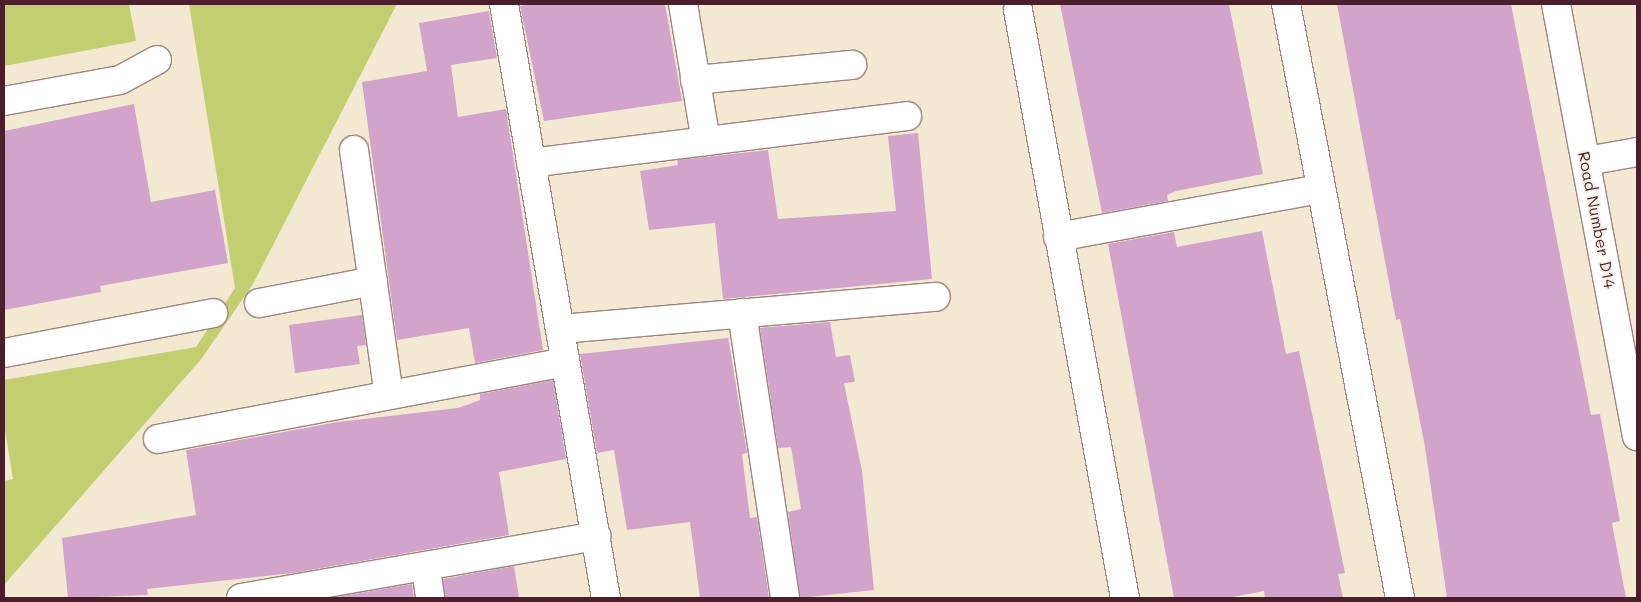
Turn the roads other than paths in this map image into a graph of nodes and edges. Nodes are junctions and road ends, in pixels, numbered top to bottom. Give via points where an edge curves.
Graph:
1 (504, 4) edge
2 (682, 4) edge
3 (1286, 4) edge
4 (1556, 4) edge
5 (1018, 10) dead end
6 (157, 60) dead end
7 (852, 65) dead end
8 (695, 80) junction
9 (4, 101) edge
10 (907, 116) dead end
11 (706, 141) junction
12 (354, 150) dead end
13 (1637, 152) edge
14 (1587, 161) junction
15 (531, 163) junction
16 (1320, 190) junction
17 (1058, 237) junction
18 (373, 281) junction
19 (936, 297) dead end
20 (258, 303) dead end
21 (213, 312) dead end
22 (742, 313) junction
23 (560, 328) junction
24 (4, 353) edge
25 (564, 362) junction
26 (388, 395) junction
27 (1636, 419) edge
28 (158, 439) dead end
29 (597, 536) junction
30 (426, 568) junction
31 (241, 598) edge
32 (430, 598) edge
33 (606, 598) edge
34 (785, 598) edge
35 (1125, 598) edge
36 (1400, 598) edge

1 - 15 street
2 - 8 street
3 - 16 street
4 - 14 street, Road Number D14
5 - 17 street
6 - 9 street via 120,80
7 - 8 street
8 - 11 street
10 - 11 street
11 - 15 street
12 - 18 street
13 - 14 street
14 - 27 street, Road Number D14
15 - 23 street
16 - 17 street
16 - 36 street
17 - 35 street
18 - 20 street
18 - 26 street
19 - 22 street
21 - 24 street
22 - 23 street
22 - 34 street
23 - 25 street
25 - 26 street
25 - 29 street
26 - 28 street
29 - 30 street
29 - 33 street
30 - 31 street
30 - 32 street

